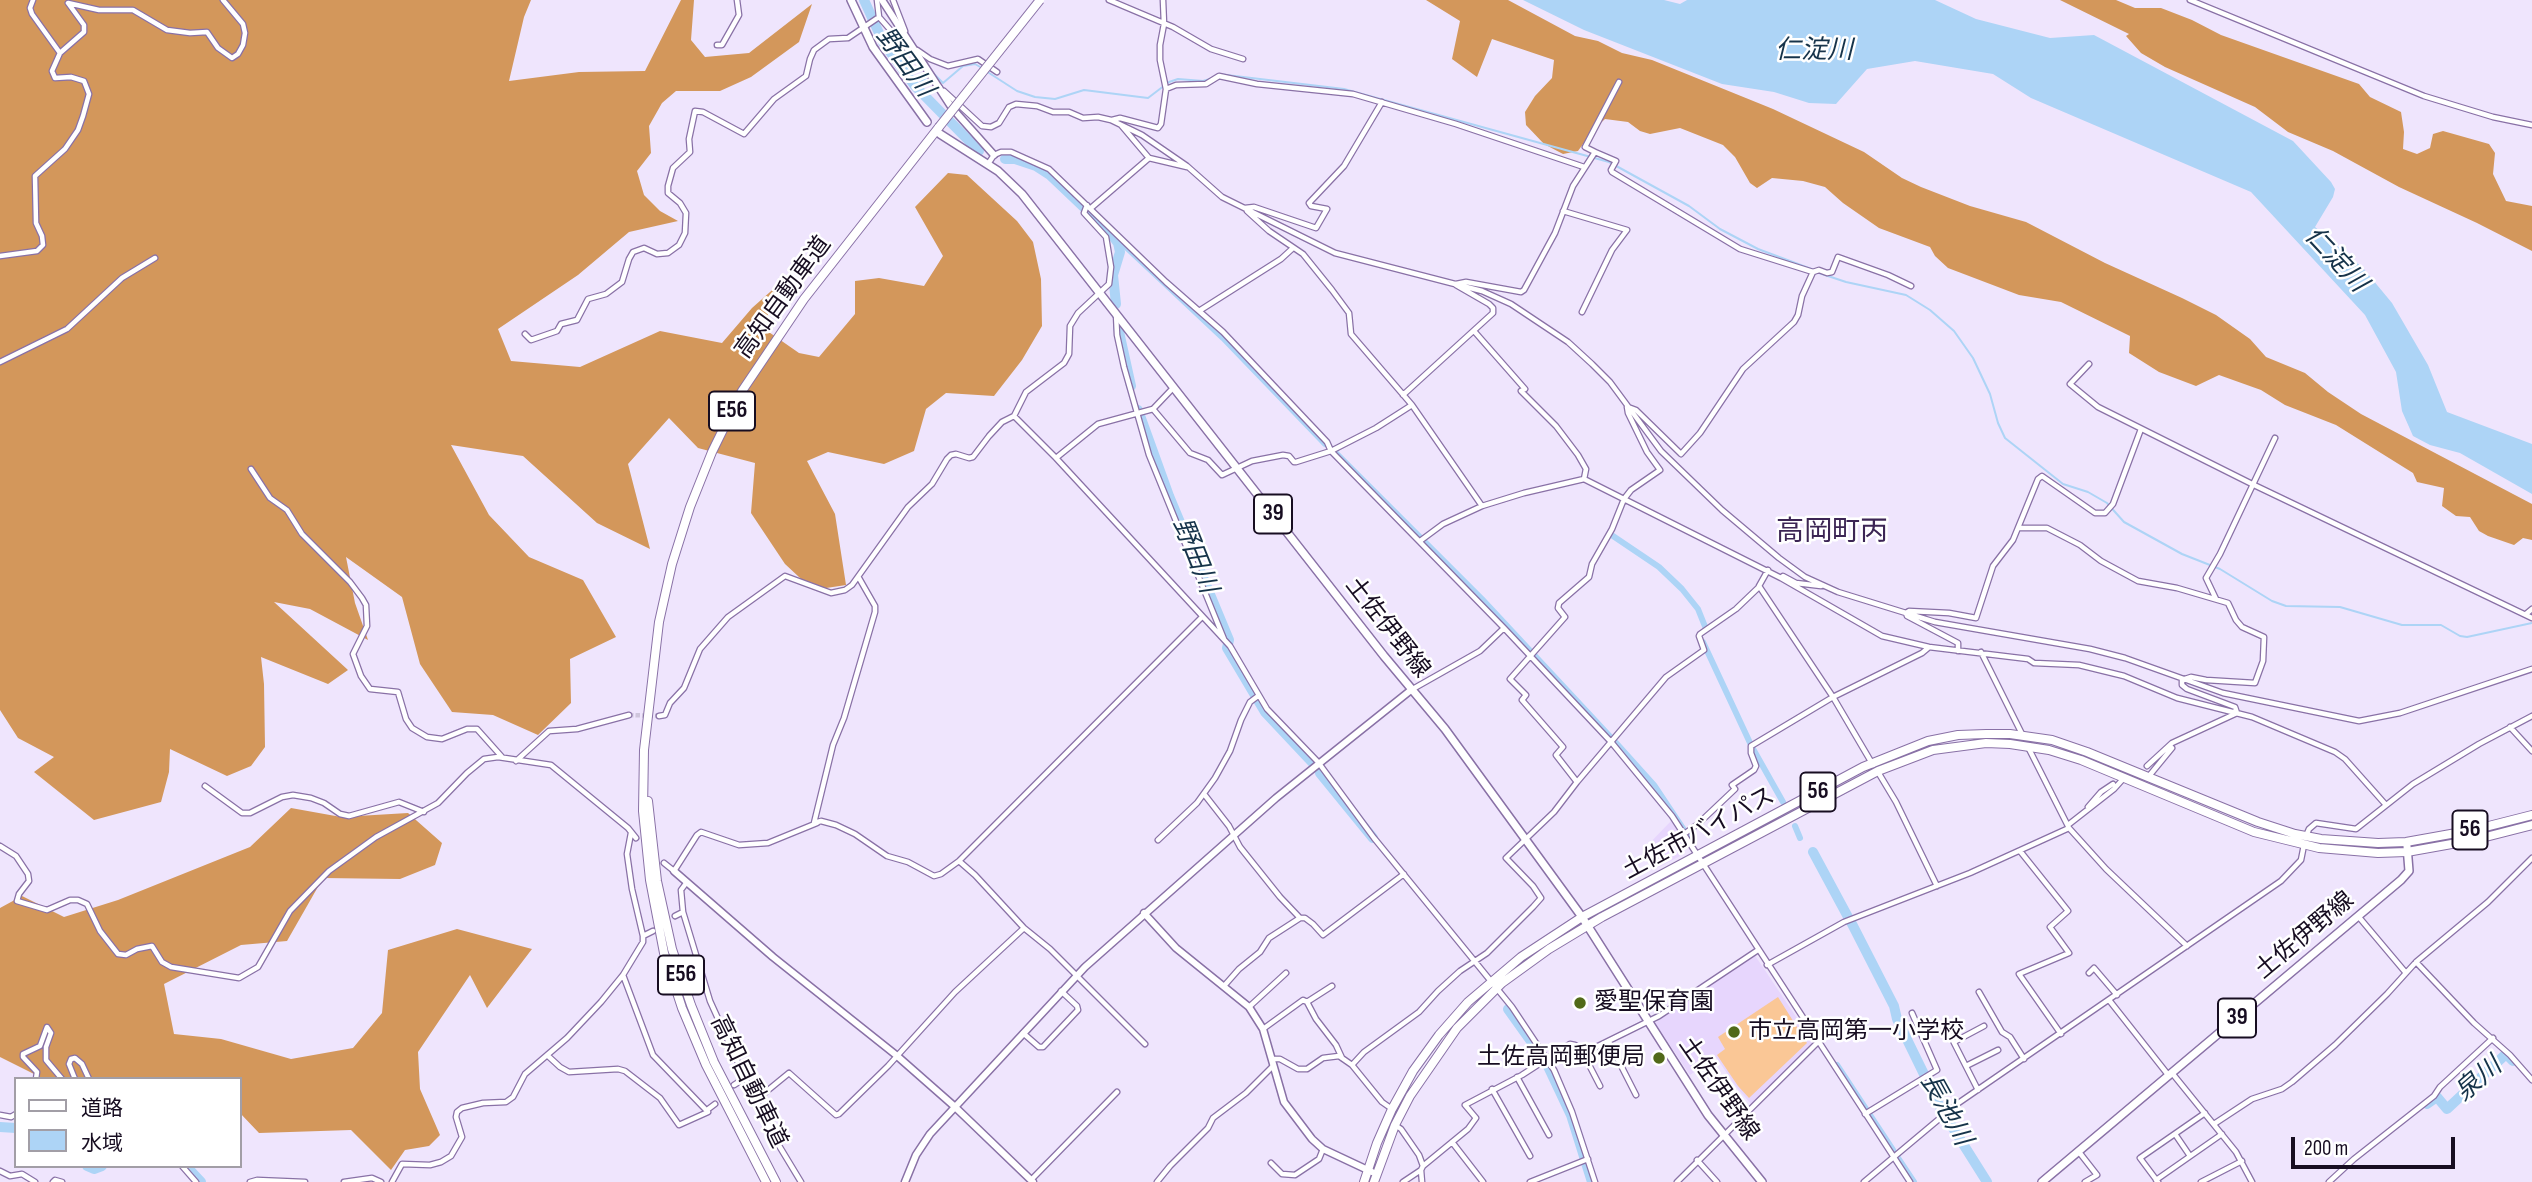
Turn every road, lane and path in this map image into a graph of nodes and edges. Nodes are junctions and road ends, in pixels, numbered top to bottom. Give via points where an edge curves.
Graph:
1 (33, 0) edge
2 (223, 0) edge
3 (737, 0) edge
4 (851, 0) edge
5 (877, 0) edge
6 (882, 0) edge
7 (893, 0) edge
8 (1040, 0) edge
9 (1109, 0) edge
10 (1163, 0) edge
11 (2190, 0) edge
12 (2200, 0) edge
13 (2207, 7) junction
14 (879, 17) junction
15 (1164, 24) junction
16 (864, 26) junction
17 (717, 45) dead end
18 (915, 51) junction
19 (60, 53) junction
20 (1243, 59) dead end
21 (997, 72) dead end
22 (934, 80) junction
23 (1619, 82) dead end
24 (1166, 89) junction
25 (1382, 102) junction
26 (1111, 120) junction
27 (927, 122) dead end
28 (1121, 124) junction
29 (2532, 125) edge
30 (939, 130) junction
31 (993, 155) junction
32 (1593, 155) junction
33 (1149, 158) junction
34 (988, 164) junction
35 (1187, 166) junction
36 (1584, 167) junction
37 (1089, 207) junction
38 (1244, 208) junction
39 (1563, 211) junction
40 (1293, 248) junction
41 (0, 256) edge
42 (155, 258) dead end
43 (1813, 272) junction
44 (1455, 284) junction
45 (1911, 286) dead end
46 (1100, 291) junction
47 (1199, 311) junction
48 (1117, 312) junction
49 (1581, 312) dead end
50 (1474, 331) junction
51 (525, 334) dead end
52 (0, 362) edge
53 (2089, 364) dead end
54 (1174, 387) junction
55 (1404, 395) junction
56 (1412, 405) junction
57 (1627, 406) junction
58 (1153, 409) junction
59 (1139, 412) junction
60 (1014, 416) junction
61 (2141, 429) junction
62 (2275, 438) dead end
63 (1331, 451) junction
64 (1056, 458) junction
65 (1237, 468) junction
66 (251, 469) dead end
67 (1584, 479) junction
68 (2254, 485) junction
69 (1624, 499) junction
70 (1482, 506) junction
71 (2018, 528) junction
72 (1422, 539) junction
73 (1768, 570) junction
74 (859, 578) junction
75 (1781, 578) junction
76 (1821, 585) junction
77 (1759, 587) junction
78 (2216, 599) junction
79 (2532, 609) edge
80 (1906, 613) junction
81 (2526, 614) junction
82 (1201, 617) junction
83 (2532, 618) edge
84 (1504, 628) junction
85 (1227, 643) junction
86 (1929, 647) junction
87 (1958, 651) junction
88 (1981, 652) junction
89 (1532, 655) junction
90 (2532, 669) edge
91 (2182, 680) junction
92 (1411, 690) junction
93 (1256, 697) junction
94 (1833, 697) junction
95 (2237, 713) junction
96 (629, 715) tunnel mouth
97 (659, 716) dead end
98 (2532, 716) edge
99 (2510, 727) junction
100 (2024, 736) junction
101 (1613, 741) junction
102 (2181, 741) junction
103 (2028, 746) junction
104 (644, 750) junction
105 (2532, 751) edge
106 (504, 758) junction
107 (516, 761) junction
108 (1318, 762) junction
109 (2147, 766) dead end
110 (1875, 767) junction
111 (2124, 777) junction
112 (2148, 777) junction
113 (1577, 782) junction
114 (2113, 784) dead end
115 (205, 786) dead end
116 (1204, 794) junction
117 (2386, 805) junction
118 (424, 812) junction
119 (2084, 814) junction
120 (2532, 815) edge
121 (821, 821) junction
122 (2532, 825) edge
123 (2068, 827) junction
124 (631, 832) junction
125 (1686, 833) junction
126 (1234, 836) junction
127 (636, 838) dead end
128 (1526, 838) junction
129 (1158, 840) dead end
130 (2305, 841) junction
131 (0, 846) edge
132 (2407, 847) junction
133 (2021, 851) junction
134 (2532, 858) edge
135 (1700, 860) junction
136 (959, 861) junction
137 (664, 863) dead end
138 (674, 871) junction
139 (1403, 875) junction
140 (687, 882) junction
141 (1937, 886) junction
142 (683, 912) junction
143 (1144, 913) junction
144 (675, 916) dead end
145 (2358, 916) junction
146 (1582, 917) junction
147 (1300, 918) junction
148 (1588, 926) junction
149 (1024, 928) junction
150 (653, 931) dead end
151 (643, 936) junction
152 (2187, 946) junction
153 (1758, 950) junction
154 (2416, 961) junction
155 (1475, 962) junction
156 (1767, 965) junction
157 (2406, 972) junction
158 (1286, 973) dead end
159 (2089, 973) dead end
160 (623, 975) junction
161 (1076, 976) junction
162 (1493, 985) junction
163 (1224, 986) junction
164 (1332, 986) dead end
165 (1061, 991) junction
166 (1979, 992) dead end
167 (2117, 995) junction
168 (2109, 1000) junction
169 (1307, 1002) junction
170 (1249, 1007) junction
171 (1912, 1013) dead end
172 (1649, 1021) junction
173 (1984, 1026) dead end
174 (1263, 1029) junction
175 (1948, 1031) dead end
176 (1023, 1032) junction
177 (2061, 1034) junction
178 (2493, 1038) junction
179 (1609, 1042) junction
180 (1818, 1042) junction
181 (1954, 1042) junction
182 (1145, 1044) dead end
183 (1998, 1049) dead end
184 (1587, 1053) junction
185 (547, 1055) junction
186 (896, 1055) junction
187 (1548, 1058) junction
188 (1343, 1059) junction
189 (2024, 1059) junction
190 (1272, 1062) junction
191 (1352, 1065) junction
192 (1966, 1066) junction
193 (2170, 1075) junction
194 (36, 1077) edge
195 (60, 1077) edge
196 (74, 1077) edge
197 (88, 1077) edge
198 (1517, 1077) junction
199 (745, 1078) junction
200 (2532, 1080) edge
201 (734, 1085) dead end
202 (1600, 1086) dead end
203 (1492, 1089) junction
204 (1978, 1090) junction
205 (1117, 1092) dead end
206 (1636, 1095) dead end
207 (756, 1100) junction
208 (715, 1104) dead end
209 (954, 1106) junction
210 (1392, 1109) junction
211 (707, 1110) junction
212 (1867, 1113) junction
213 (2205, 1113) junction
214 (2214, 1124) junction
215 (1395, 1125) junction
216 (2175, 1134) junction
217 (1549, 1135) dead end
218 (1724, 1135) junction
219 (2222, 1135) junction
220 (1452, 1142) junction
221 (1323, 1149) junction
222 (2079, 1152) junction
223 (2137, 1152) dead end
224 (1530, 1156) dead end
225 (1893, 1156) junction
226 (2190, 1156) junction
227 (2140, 1158) junction
228 (1585, 1159) junction
229 (1698, 1160) junction
230 (2242, 1161) junction
231 (1271, 1163) dead end
232 (184, 1168) edge
233 (1422, 1168) junction
234 (1367, 1170) junction
235 (0, 1171) edge
236 (1376, 1178) edge
237 (1032, 1181) edge
238 (2157, 1181) edge
239 (35, 1182) edge
240 (53, 1182) edge
241 (62, 1182) edge
242 (196, 1182) edge
243 (250, 1182) edge
244 (305, 1182) edge
245 (344, 1182) edge
246 (381, 1182) edge
247 (392, 1182) edge
248 (766, 1182) edge
249 (776, 1182) edge
250 (801, 1182) edge
251 (905, 1182) edge
252 (1157, 1182) edge
253 (1364, 1182) edge
254 (1403, 1182) edge
255 (1422, 1182) edge
256 (1483, 1182) edge
257 (1530, 1182) edge
258 (1595, 1182) edge
259 (1677, 1182) edge
260 (1717, 1182) edge
261 (1762, 1182) edge
262 (1864, 1182) edge
263 (1910, 1182) edge
264 (2042, 1182) edge
265 (2085, 1182) edge
266 (2201, 1182) edge
267 (2252, 1182) edge
268 (2329, 1182) edge

1 - 19 street via 32,14
2 - 19 street via 245,33 243,45 232,58 207,32 167,30 133,10 99,10 68,3 84,24 84,32
3 - 17 street via 738,15 722,45
4 - 16 main road
5 - 14 street
6 - 18 street
7 - 18 street
8 - 30 highway, 高知自動車道 / E56, bridge
9 - 15 street
10 - 15 street
11 - 13 street
12 - 13 street
13 - 29 street via 2424,96
14 - 16 street
14 - 18 street via 908,50
15 - 20 street
15 - 24 street via 1160,52
16 - 27 main road via 880,58
16 - 51 street via 848,38 829,39 814,50 805,78 774,99 744,134 695,111 690,152 673,168 668,186 668,193 686,213 680,245 668,253 644,248 633,252 622,282 606,294 588,299 577,320 531,340
18 - 21 street via 948,66 978,59
18 - 22 street
19 - 41 street via 52,71 55,78 71,77 88,86 83,116 65,149 35,176 36,223 43,245 37,251
22 - 26 street via 982,126 999,123 1016,104
22 - 31 street
23 - 32 street via 1585,147
24 - 25 street via 1206,83 1219,76
24 - 26 street via 1158,128
25 - 36 street
25 - 38 street via 1344,166 1309,202 1327,209 1316,228 1254,207
26 - 28 street
28 - 33 street
28 - 35 street
30 - 34 main road, 土佐伊野線 / 39
30 - 104 highway, 高知自動車道 / E56 via 804,299 726,421 672,564 659,622
31 - 34 street
31 - 37 street via 1011,152 1038,163
32 - 36 street
32 - 43 street via 1616,161 1612,172 1740,248
33 - 35 street
33 - 37 street
34 - 46 main road, 土佐伊野線 / 39 via 1022,194
35 - 38 street via 1214,191
36 - 39 street
37 - 46 street via 1084,213 1106,237 1109,250 1109,284
37 - 47 street
38 - 40 street
38 - 44 street via 1335,253
39 - 44 street via 1524,290
39 - 49 street via 1627,230
40 - 47 street
40 - 55 street via 1309,260 1332,290 1349,313 1351,334
42 - 52 street via 115,284 67,330
43 - 45 street via 1832,272 1838,257
43 - 57 street via 1794,322 1743,369 1681,453
44 - 50 street via 1493,308
44 - 57 street via 1511,304 1568,342 1610,382
46 - 48 main road, 土佐伊野線 / 39
46 - 60 street via 1070,326 1067,358 1026,392
47 - 63 street via 1310,423
48 - 54 main road, 土佐伊野線 / 39
48 - 59 street via 1117,335
50 - 55 street
50 - 67 street via 1525,389 1521,391 1556,426 1586,469
53 - 61 street via 2070,384 2098,407
54 - 58 street
54 - 65 main road, 土佐伊野線 / 39
55 - 56 street
56 - 63 street
56 - 70 street
57 - 69 street via 1660,470
57 - 76 street via 1661,451 1722,510 1779,558
58 - 59 street
58 - 65 street via 1190,453 1208,460 1220,475
59 - 64 street via 1093,427
59 - 85 street via 1149,455
60 - 64 street
60 - 74 street via 1002,422 973,457 956,454 947,458
61 - 68 street
61 - 71 street via 2105,513 2095,513 2042,476
62 - 68 street
63 - 65 street via 1296,462 1283,455
63 - 72 street
64 - 82 street
65 - 92 main road, 土佐伊野線 / 39
66 - 106 street via 270,498 287,510 302,534 350,582 366,605 367,626 353,654 370,689 398,692 406,719 428,737 442,739 477,729
67 - 69 street
67 - 70 street
68 - 78 street via 2206,578
68 - 81 street
69 - 73 street
69 - 89 street via 1588,577 1558,606 1565,617
70 - 72 street
71 - 78 street via 2047,528 2138,581
71 - 80 street via 1993,566 1976,618
72 - 84 street
73 - 75 street
73 - 77 street
74 - 97 street via 845,590 831,593 785,576 773,584 728,617 706,641 684,688 665,715
74 - 121 street via 875,612 833,745 814,823
75 - 76 street
75 - 86 street via 1870,631
76 - 80 street
77 - 94 street
77 - 101 street via 1700,634 1704,650 1667,677
78 - 91 street via 2228,603 2242,627 2264,637 2257,680 2250,684 2192,677
79 - 81 street
80 - 87 street via 1958,643
80 - 91 street via 2090,649
81 - 83 street
82 - 85 street
82 - 136 street
84 - 89 street
84 - 92 street via 1480,651
85 - 93 street
86 - 87 street
86 - 94 street
87 - 88 street
88 - 95 street via 2106,671 2177,698
88 - 100 street
89 - 101 street
89 - 113 street via 1510,679 1563,747 1556,755
90 - 91 street via 2400,713 2359,721
91 - 95 street via 2187,689 2235,707
92 - 108 street
92 - 128 main road, 土佐伊野線 / 39
93 - 108 street
93 - 116 street
94 - 110 street
94 - 125 street via 1751,746 1754,770 1732,785 1735,789
95 - 102 street
95 - 117 street via 2335,752
96 - 107 street via 577,730 550,731
98 - 99 street
99 - 105 street
99 - 117 street
100 - 103 street
100 - 110 highway, 土佐市バイパス / 56 via 1958,735 1928,741
100 - 112 highway, 土佐市バイパス / 56 via 2052,740
101 - 113 street
101 - 125 street
102 - 109 street
102 - 112 street
103 - 110 highway, 土佐市バイパス / 56 via 1986,743 1952,747
103 - 111 highway, 土佐市バイパス / 56
103 - 123 street
104 - 248 highway, 高知自動車道 / E56 via 643,811 664,953 706,1065
104 - 249 highway, 高知自動車道 / E56 via 657,881 672,949 714,1062
106 - 107 street
106 - 118 street via 484,759
107 - 124 street via 551,765
108 - 126 street
108 - 139 street
110 - 135 highway, 土佐市バイパス / 56
110 - 141 street
111 - 119 street
111 - 130 highway, 土佐市バイパス / 56 via 2254,832
112 - 130 highway, 土佐市バイパス / 56
113 - 128 street
114 - 119 street
115 - 118 street via 242,813 293,795 312,798 349,816 399,802
116 - 126 street
116 - 129 street
117 - 130 street via 2356,829 2316,824
118 - 131 street via 376,837 329,871 290,911 258,967 239,978 171,967 152,946 118,954 87,904 78,900 47,910 17,901 29,881 28,874 16,856
119 - 123 street
120 - 132 highway, 土佐市バイパス / 56
121 - 136 street via 930,875 941,874
121 - 138 street via 768,843 739,845 701,832
122 - 132 highway, 土佐市バイパス / 56 via 2474,840
123 - 133 street
123 - 152 street
124 - 127 street
124 - 151 street via 627,854
125 - 135 street
126 - 143 street
126 - 147 street
128 - 146 main road, 土佐伊野線 / 39
128 - 155 street via 1506,858 1541,898
130 - 132 highway, 土佐市バイパス / 56 via 2378,853
130 - 152 street via 2301,860 2291,872
132 - 145 main road, 土佐伊野線 / 39 via 2407,874
133 - 141 street
133 - 177 street via 2068,911 2050,927 2069,953 2019,974
134 - 154 street
135 - 146 highway, 土佐市バイパス / 56
135 - 148 highway, 土佐市バイパス / 56
135 - 153 street
136 - 149 street
137 - 138 street
138 - 140 street
139 - 147 street via 1322,934
139 - 155 street
140 - 142 street via 681,890
140 - 186 street
141 - 156 street via 1844,922
142 - 144 street
142 - 199 street via 710,1001
143 - 161 street
143 - 163 street via 1175,948
145 - 157 street
145 - 193 main road, 土佐伊野線 / 39
146 - 148 main road, 土佐伊野線 / 39
146 - 162 highway, 土佐市バイパス / 56 via 1521,957
147 - 163 street via 1269,938
148 - 162 highway, 土佐市バイパス / 56
148 - 172 main road, 土佐伊野線 / 39
149 - 161 street
149 - 186 street
150 - 151 street
151 - 160 street
152 - 167 street
153 - 156 street
153 - 172 street
154 - 157 street
154 - 178 street
155 - 162 street
155 - 191 street
156 - 180 street
157 - 214 street via 2292,1082
158 - 170 street
159 - 167 street via 2094,968
160 - 185 street
160 - 211 street via 653,1055
161 - 165 street
161 - 182 street
162 - 187 street
162 - 210 highway, 土佐市バイパス / 56 via 1468,1002 1439,1035
162 - 215 highway, 土佐市バイパス / 56 via 1436,1056
163 - 170 street
164 - 169 street
165 - 176 street
165 - 176 street via 1078,1010 1043,1047
166 - 189 street
167 - 168 street
168 - 177 street
168 - 193 street
169 - 174 street via 1303,1000
169 - 188 street
170 - 174 street
171 - 212 street via 1937,1070
172 - 179 street
172 - 218 main road, 土佐伊野線 / 39
173 - 181 street
174 - 190 street
175 - 181 street
176 - 209 street
177 - 189 street
178 - 200 street
178 - 268 street via 2434,1096
179 - 184 street
179 - 206 street
180 - 212 street
180 - 218 street
181 - 192 street
183 - 192 street
184 - 187 street via 1570,1044
184 - 202 street
185 - 211 street via 569,1072 625,1071 660,1098 679,1125
185 - 247 street via 525,1074 506,1102 483,1102 457,1112 462,1137 451,1156 430,1165 402,1164
186 - 207 street via 836,1115 789,1073
186 - 209 street
187 - 198 street
187 - 228 street via 1572,1112
188 - 190 street via 1322,1058 1307,1069 1280,1059
188 - 191 street
189 - 204 street
190 - 221 street via 1284,1102
190 - 252 street via 1246,1093 1213,1118
191 - 210 street
192 - 204 street
193 - 213 street
193 - 222 main road, 土佐伊野線 / 39
194 - 195 street via 23,1054 40,1046 47,1027 51,1033 46,1060
196 - 197 street via 69,1064 75,1058
198 - 203 street
198 - 217 street
199 - 201 street
199 - 207 street
203 - 220 street via 1465,1105 1476,1118
203 - 224 street
204 - 225 street
205 - 237 street
207 - 250 street
208 - 211 street
209 - 237 street
209 - 251 street via 922,1144
210 - 234 highway, 土佐市バイパス / 56
212 - 225 street
213 - 214 street
213 - 216 street
214 - 219 street
215 - 233 street
215 - 236 highway, 土佐市バイパス / 56
216 - 226 street
216 - 227 street
218 - 229 street
218 - 261 main road, 土佐伊野線 / 39
219 - 226 street
219 - 230 street
220 - 233 street
220 - 256 street
221 - 231 street via 1319,1159 1295,1175 1282,1174
221 - 234 street
222 - 264 main road, 土佐伊野線 / 39
222 - 265 street via 2096,1175
223 - 227 street
225 - 262 street
225 - 263 street
226 - 238 street
227 - 238 street
228 - 257 street
228 - 258 street
229 - 259 street
229 - 260 street
230 - 266 street
230 - 267 street
232 - 242 street
233 - 254 street
233 - 255 street
234 - 236 street
234 - 253 highway, 土佐市バイパス / 56
235 - 239 street via 10,1176 22,1174
240 - 241 street
243 - 244 street
245 - 246 street via 372,1178

